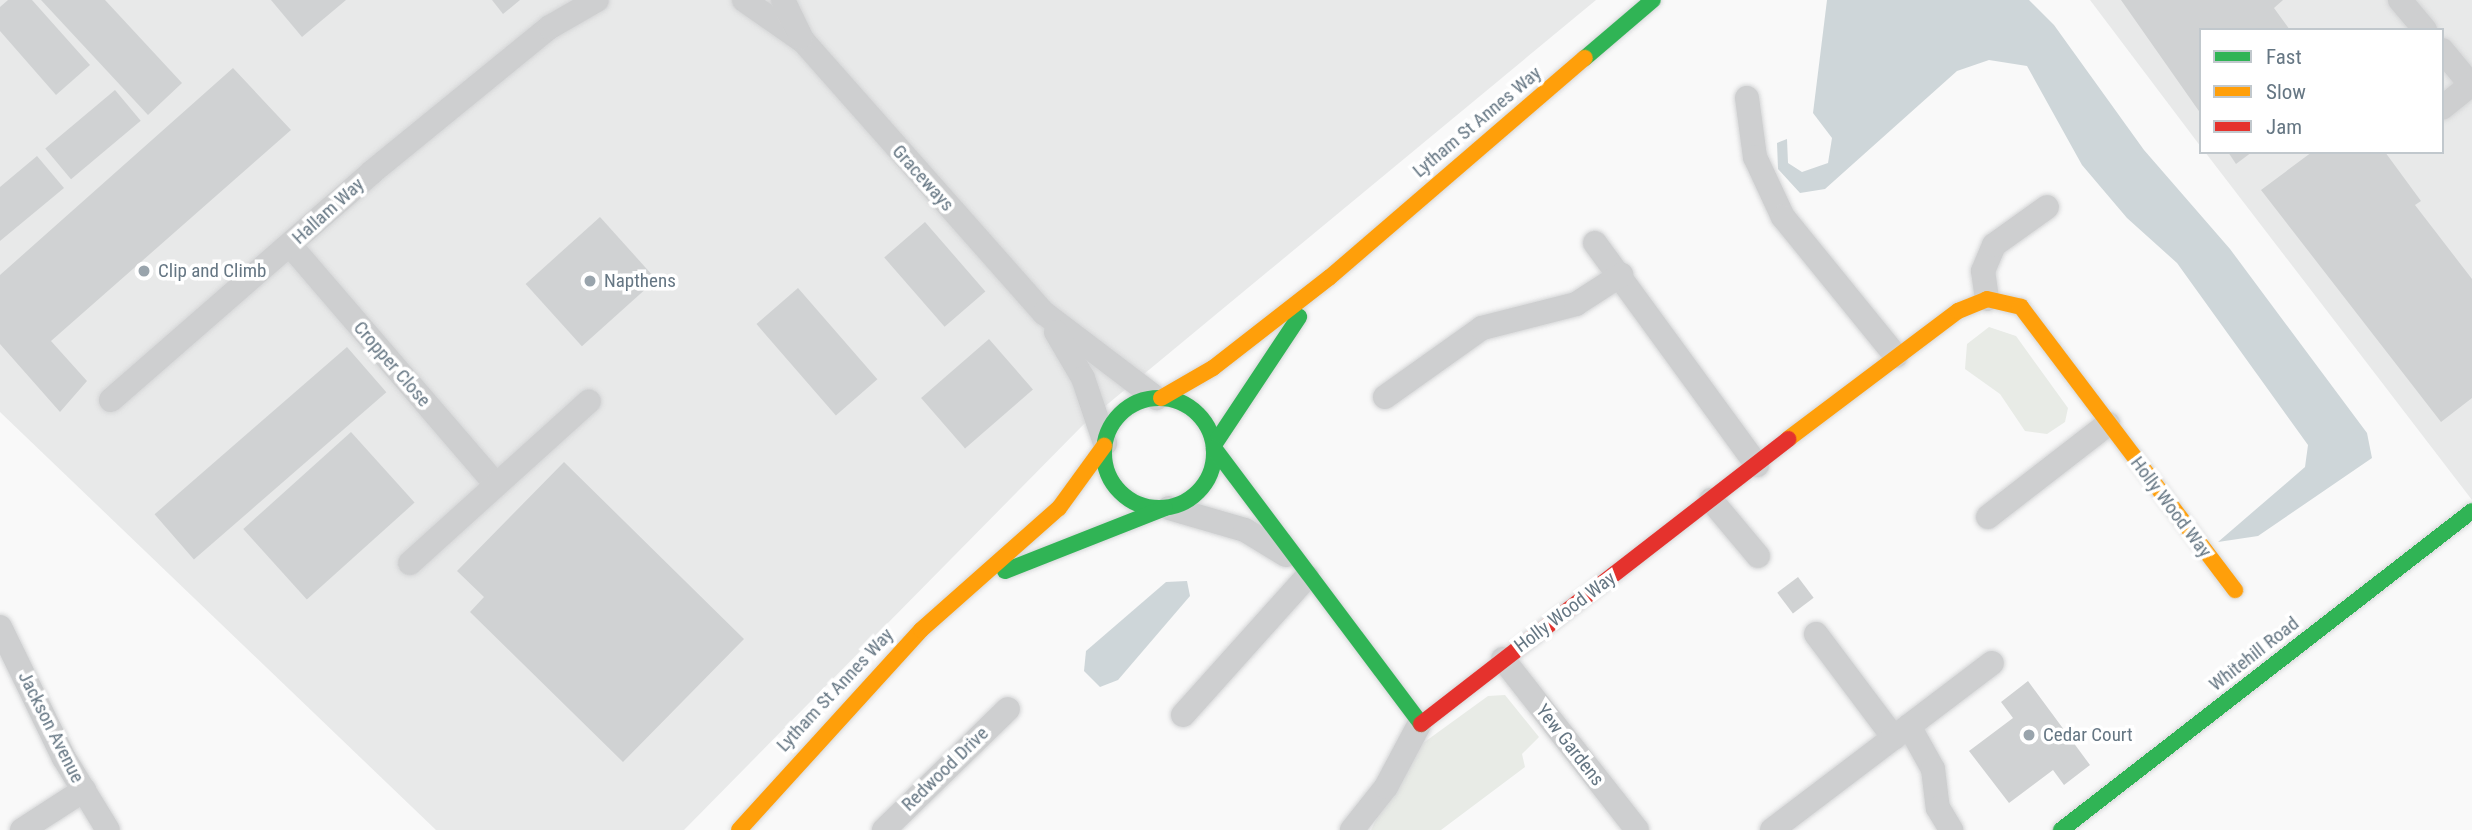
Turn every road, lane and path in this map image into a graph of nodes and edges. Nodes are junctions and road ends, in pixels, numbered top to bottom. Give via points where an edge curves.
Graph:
1 (573, 0) edge
2 (597, 0) edge
3 (744, 0) edge
4 (783, 0) edge
5 (1653, 0) edge
6 (2400, 0) edge
7 (550, 27) junction
8 (2423, 28) edge
9 (804, 42) junction
10 (2444, 52) edge
11 (2472, 85) edge
12 (1747, 98) dead end
13 (2444, 106) edge
14 (2047, 208) dead end
15 (1595, 243) dead end
16 (290, 245) junction
17 (1621, 275) junction
18 (1331, 277) junction
19 (1987, 299) junction
20 (1044, 313) junction
21 (1896, 356) junction
22 (1385, 397) dead end
23 (1159, 398) junction
24 (111, 400) dead end
25 (589, 401) dead end
26 (2108, 424) junction
27 (1104, 445) junction
28 (1214, 446) junction
29 (1757, 464) junction
30 (495, 483) junction
31 (1712, 500) junction
32 (1167, 508) junction
33 (2472, 511) edge
34 (1988, 517) dead end
35 (1758, 556) dead end
36 (410, 563) dead end
37 (1302, 571) junction
38 (970, 588) junction
39 (2235, 590) dead end
40 (0, 627) edge
41 (1816, 634) dead end
42 (1503, 659) junction
43 (1992, 663) dead end
44 (1008, 709) dead end
45 (1184, 715) dead end
46 (1419, 725) junction
47 (1902, 732) junction
48 (83, 790) junction
49 (22, 830) edge
50 (108, 830) edge
51 (739, 830) edge
52 (884, 830) edge
53 (1352, 830) edge
54 (1637, 830) edge
55 (1772, 830) edge
56 (1951, 830) edge
57 (2061, 830) edge

1 - 7 street, Hallam Way
2 - 7 street, Hallam Way
3 - 9 street, Graceways
4 - 9 street, Graceways
5 - 18 street, Lytham St Annes Way
6 - 8 street
7 - 16 street, Hallam Way
9 - 20 street, Graceways
10 - 11 street
11 - 13 street
12 - 21 street via 1755,157 1783,217
14 - 19 street via 1994,245 1983,271
15 - 17 street
16 - 24 street, Hallam Way
16 - 30 street, Cropper Close
17 - 22 street via 1576,304 1482,328
17 - 29 street
18 - 23 street, Lytham St Annes Way via 1205,374
18 - 28 street, Lytham St Annes Way via 1280,340
19 - 21 street, Holly Wood Way
19 - 26 street, Holly Wood Way via 2021,307
20 - 23 street, Graceways
20 - 27 street, Graceways via 1083,378
21 - 29 street, Holly Wood Way
23 - 27 street via 1122,412
23 - 28 street via 1197,413
25 - 30 street
26 - 34 street
26 - 39 street, Holly Wood Way
27 - 32 street via 1118,491 1142,506
27 - 38 street, Lytham St Annes Way via 1059,508
28 - 32 street via 1205,484
28 - 37 street
29 - 31 street, Holly Wood Way
30 - 36 street
31 - 35 street
31 - 42 street, Holly Wood Way
32 - 37 street via 1245,530
32 - 38 street, Lytham St Annes Way
33 - 57 street, Whitehill Road
37 - 45 street
37 - 46 street
38 - 51 street, Lytham St Annes Way via 804,752
40 - 48 street, Jackson Avenue
41 - 47 street
42 - 46 street, Holly Wood Way
42 - 54 street, Yew Gardens
43 - 47 street
44 - 52 street, Redwood Drive
46 - 53 street, Holly Wood Way via 1387,787
47 - 55 street
47 - 56 street via 1933,769 1938,808
48 - 49 street, Jackson Avenue
48 - 50 street, Jackson Avenue

